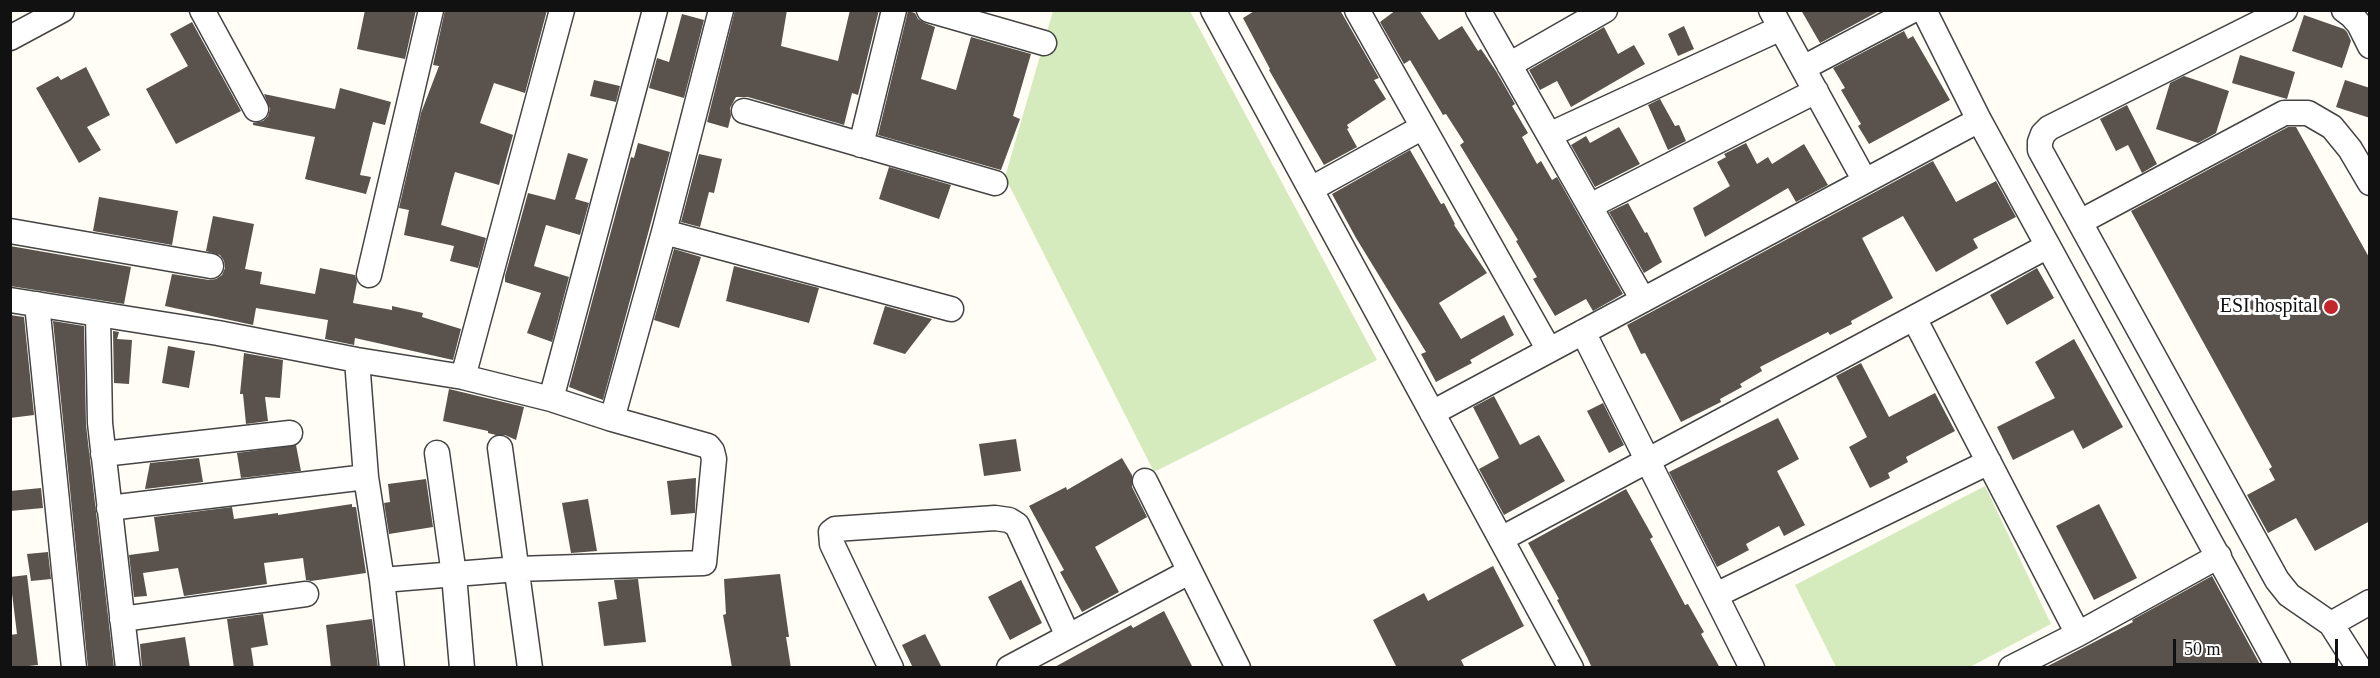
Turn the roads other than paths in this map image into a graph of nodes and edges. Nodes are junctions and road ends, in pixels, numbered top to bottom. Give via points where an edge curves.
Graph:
1 (62, 10) edge
2 (202, 10) edge
3 (431, 10) edge
4 (562, 10) edge
5 (655, 10) edge
6 (721, 10) edge
7 (894, 10) edge
8 (928, 10) edge
9 (1213, 10) edge
10 (1357, 10) edge
11 (1478, 10) edge
12 (1605, 10) edge
13 (1913, 10) edge
14 (1924, 10) edge
15 (2285, 10) edge
16 (2344, 10) edge
17 (1776, 19) edge
18 (10, 38) edge
19 (1044, 43) dead end
20 (2370, 46) edge
21 (1509, 65) junction
22 (1803, 68) junction
23 (1816, 91) junction
24 (256, 109) dead end
25 (744, 111) dead end
26 (1979, 120) junction
27 (1423, 127) junction
28 (1550, 135) junction
29 (861, 145) junction
30 (1865, 181) junction
31 (995, 183) dead end
32 (2370, 183) edge
33 (1311, 189) junction
34 (1590, 206) junction
35 (2080, 222) junction
36 (10, 231) edge
37 (664, 232) junction
38 (2048, 246) junction
39 (210, 266) dead end
40 (369, 275) dead end
41 (10, 300) edge
42 (1643, 300) junction
43 (37, 304) junction
44 (951, 309) dead end
45 (98, 315) junction
46 (1914, 318) junction
47 (1583, 332) junction
48 (1548, 350) junction
49 (357, 360) junction
50 (463, 376) junction
51 (551, 399) junction
52 (1432, 413) junction
53 (612, 419) junction
54 (290, 433) dead end
55 (500, 448) dead end
56 (437, 453) dead end
57 (103, 454) junction
58 (1648, 461) junction
59 (1989, 462) junction
60 (366, 477) junction
61 (1145, 481) dead end
62 (109, 508) junction
63 (1502, 539) junction
64 (2219, 556) junction
65 (517, 570) junction
66 (1189, 572) junction
67 (454, 575) junction
68 (382, 580) junction
69 (306, 594) dead end
70 (1716, 595) junction
71 (2370, 602) edge
72 (122, 619) junction
73 (2331, 624) junction
74 (2078, 634) junction
75 (1068, 636) junction
76 (74, 668) edge
77 (129, 668) edge
78 (392, 668) edge
79 (462, 668) edge
80 (531, 668) edge
81 (891, 668) edge
82 (1009, 668) edge
83 (1238, 668) edge
84 (1571, 668) edge
85 (1752, 668) edge
86 (2011, 668) edge
87 (2279, 668) edge
88 (2359, 668) edge

1 - 18 street
2 - 24 street
3 - 40 street
4 - 50 street
5 - 51 street
6 - 37 street
7 - 29 street
8 - 19 street
9 - 33 street
10 - 27 street
11 - 21 street
12 - 21 street
13 - 22 street
14 - 26 street
15 - 35 street via 2043,134 2040,150
16 - 20 street via 2359,24
17 - 22 street
17 - 28 street
21 - 28 street
22 - 23 street
23 - 30 street
23 - 34 street
25 - 29 street
26 - 30 street
26 - 38 street
27 - 33 street
27 - 48 street
28 - 34 street
29 - 31 street
30 - 42 street
32 - 35 street via 2332,128 2308,113 2284,113
33 - 52 street
34 - 42 street
35 - 73 street via 2277,580 2289,595
36 - 39 street
37 - 44 street
37 - 53 street
38 - 46 street
38 - 64 street
41 - 43 street
42 - 47 street
43 - 45 street
43 - 76 street
45 - 49 street
45 - 57 street
46 - 58 street
46 - 59 street
47 - 48 street
47 - 58 street
48 - 52 street
49 - 50 street
49 - 60 street
50 - 51 street
51 - 53 street
52 - 63 street
53 - 65 street via 708,446 712,451 704,562
54 - 57 street
55 - 65 street
56 - 67 street
57 - 62 street
58 - 63 street
58 - 70 street
59 - 70 street
59 - 74 street
60 - 62 street
60 - 68 street
61 - 66 street
62 - 72 street
63 - 84 street
64 - 74 street
64 - 87 street
65 - 67 street
65 - 80 street
66 - 75 street
66 - 83 street
67 - 68 street
67 - 79 street
68 - 78 street
69 - 72 street
70 - 85 street
71 - 73 street
72 - 77 street
73 - 88 street
74 - 86 street
75 - 81 street via 1017,525 1009,520 835,529 831,532 832,544
75 - 82 street

